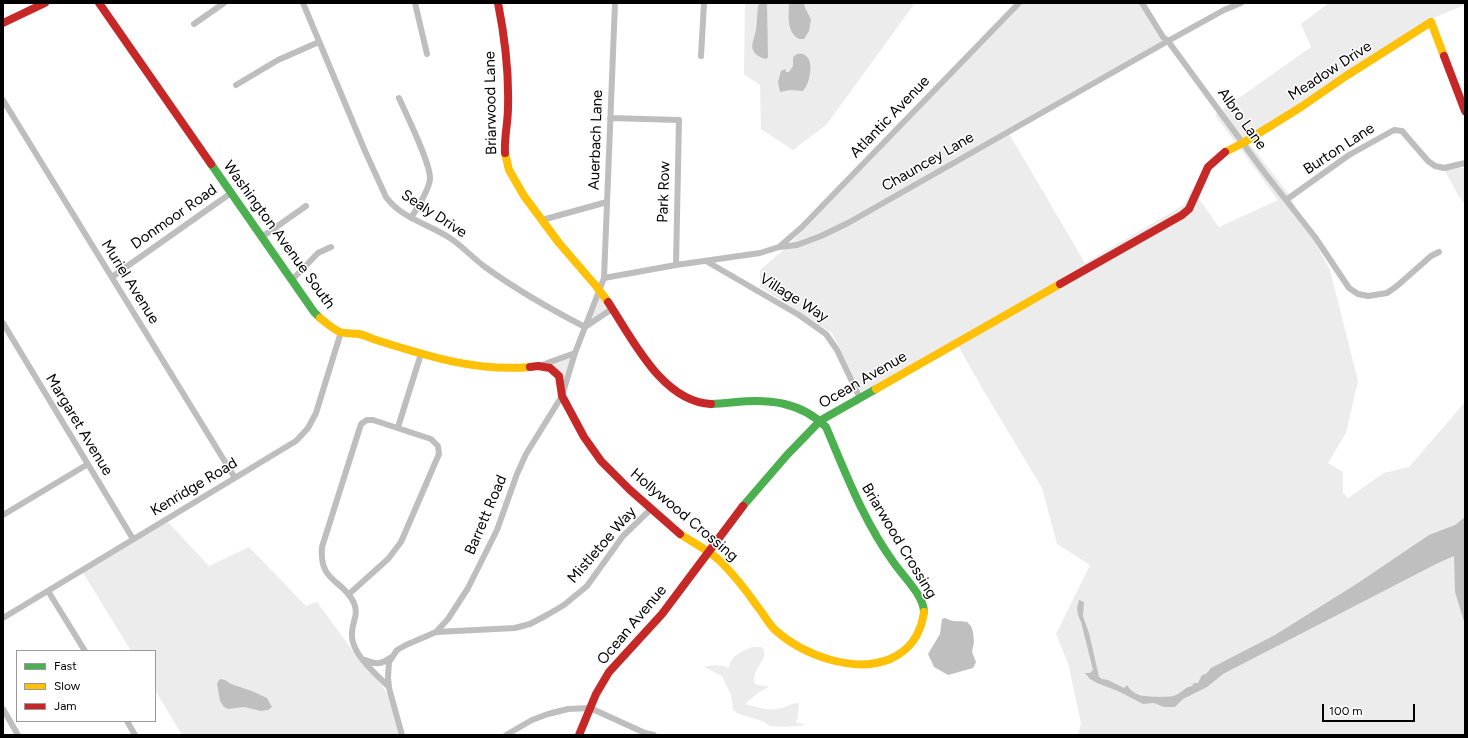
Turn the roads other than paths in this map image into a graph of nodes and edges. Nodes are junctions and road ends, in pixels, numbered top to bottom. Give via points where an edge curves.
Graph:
1 (44, 3) edge
2 (99, 3) edge
3 (224, 3) edge
4 (303, 3) edge
5 (415, 3) edge
6 (498, 3) edge
7 (615, 3) edge
8 (704, 3) edge
9 (1019, 3) edge
10 (1142, 3) edge
11 (1241, 3) edge
12 (3, 23) edge
13 (194, 24) dead end
14 (1168, 41) junction
15 (319, 42) junction
16 (427, 54) dead end
17 (701, 56) dead end
18 (236, 85) dead end
19 (399, 98) dead end
20 (3, 100) edge
21 (1465, 111) edge
22 (610, 118) junction
23 (1243, 143) junction
24 (1465, 163) edge
25 (231, 193) junction
26 (1286, 200) junction
27 (607, 202) junction
28 (306, 206) dead end
29 (411, 218) junction
30 (542, 220) junction
31 (262, 236) junction
32 (331, 247) dead end
33 (780, 247) junction
34 (1439, 252) dead end
35 (706, 261) junction
36 (676, 265) junction
37 (112, 277) junction
38 (604, 278) junction
39 (292, 280) junction
40 (600, 291) junction
41 (612, 309) junction
42 (3, 323) edge
43 (586, 327) junction
44 (341, 332) junction
45 (421, 354) junction
46 (575, 354) junction
47 (538, 366) junction
48 (562, 396) junction
49 (860, 398) junction
50 (821, 420) junction
51 (398, 427) junction
52 (88, 464) junction
53 (235, 478) junction
54 (651, 509) junction
55 (3, 515) edge
56 (133, 539) junction
57 (706, 552) junction
58 (48, 591) junction
59 (349, 594) junction
60 (3, 618) edge
61 (436, 632) junction
62 (909, 645) joint
63 (84, 650) edge
64 (391, 657) junction
65 (362, 659) junction
66 (389, 688) junction
67 (590, 708) junction
68 (3, 709) edge
69 (128, 722) edge
70 (18, 735) edge
71 (135, 735) edge
72 (402, 735) edge
73 (506, 735) edge
74 (578, 735) edge
75 (654, 735) edge

1 - 12 street
2 - 25 street, Washington Avenue South
3 - 13 street
4 - 15 street, Sealy Drive
5 - 16 street
6 - 30 street, Briarwood Lane via 507,68 505,160 516,184
7 - 22 street, Auerbach Lane
8 - 17 street
9 - 33 street, Atlantic Avenue
10 - 14 street, Albro Lane
11 - 14 street, Chauncey Lane
14 - 23 street, Albro Lane
14 - 33 street, Chauncey Lane via 848,223 797,245
15 - 18 street via 278,60
15 - 29 street, Sealy Drive via 386,196 396,209
19 - 29 street via 430,175 429,186
20 - 37 street, Muriel Avenue
21 - 23 street, Meadow Drive via 1431,22
22 - 27 street, Auerbach Lane
22 - 36 street, Park Row via 679,120
23 - 26 street, Albro Lane
23 - 49 street, Ocean Avenue via 1227,150 1212,162 1189,208 1182,215
24 - 26 street, Burton Lane via 1444,168 1435,166 1402,131 1394,130 1348,155
25 - 31 street, Washington Avenue South
25 - 37 street, Donmoor Road
26 - 34 street, Albro Lane via 1349,288 1358,294 1368,296 1386,293
27 - 30 street
27 - 38 street, Auerbach Lane
28 - 31 street
29 - 43 street, Sealy Drive via 451,238 521,291
30 - 40 street, Briarwood Lane
31 - 39 street, Washington Avenue South
32 - 39 street via 318,253
33 - 35 street, Chauncey Lane via 760,253
35 - 36 street, Chauncey Lane
35 - 49 street, Village Way via 799,315 826,334 837,350
36 - 38 street, Chauncey Lane
37 - 53 street, Muriel Avenue
38 - 40 street
39 - 44 street, Washington Avenue South via 314,312
40 - 41 street, Briarwood Crossing
40 - 43 street, Barrett Road
41 - 43 street
41 - 50 street, Briarwood Crossing via 639,351 660,377 692,400 718,404 776,402 791,405
42 - 52 street, Margaret Avenue
43 - 46 street, Barrett Road
44 - 45 street, Washington Avenue South via 358,334
44 - 53 street, Kenridge Road via 316,412 308,428 296,441
45 - 47 street, Washington Avenue South via 452,362 487,366
45 - 51 street
46 - 47 street, Washington Avenue South
46 - 48 street, Barrett Road
47 - 48 street, Washington Avenue South via 550,368 559,376
48 - 54 street, Hollywood Crossing via 584,437 601,461
48 - 61 street, Barrett Road via 526,454 497,530 468,588 448,620
49 - 50 street, Ocean Avenue
50 - 57 street, Ocean Avenue via 768,475
50 - 62 street, Briarwood Crossing via 832,438 858,503 878,539 923,604 922,626
51 - 59 street via 431,439 438,446 439,454 401,542 388,558
51 - 59 street via 373,420 361,424 322,547 322,563 327,572
52 - 55 street
52 - 56 street, Margaret Avenue
53 - 56 street, Kenridge Road
54 - 57 street, Hollywood Crossing via 677,532
54 - 61 street, Mistletoe Way via 623,536 587,586 547,615 515,628
56 - 58 street, Kenridge Road
57 - 62 street, Hollywood Crossing via 719,560 734,576 774,629 813,654 840,662 874,664 898,656
57 - 67 street, Ocean Avenue via 659,618 608,674
58 - 60 street, Kenridge Road
58 - 63 street
59 - 65 street via 356,611 352,640
61 - 64 street, Barrett Road via 397,650
64 - 65 street, Barrett Road via 378,664
64 - 66 street via 388,666
65 - 66 street
66 - 72 street
67 - 73 street via 568,709 548,714
67 - 74 street, Ocean Avenue
67 - 75 street
68 - 70 street
69 - 71 street

